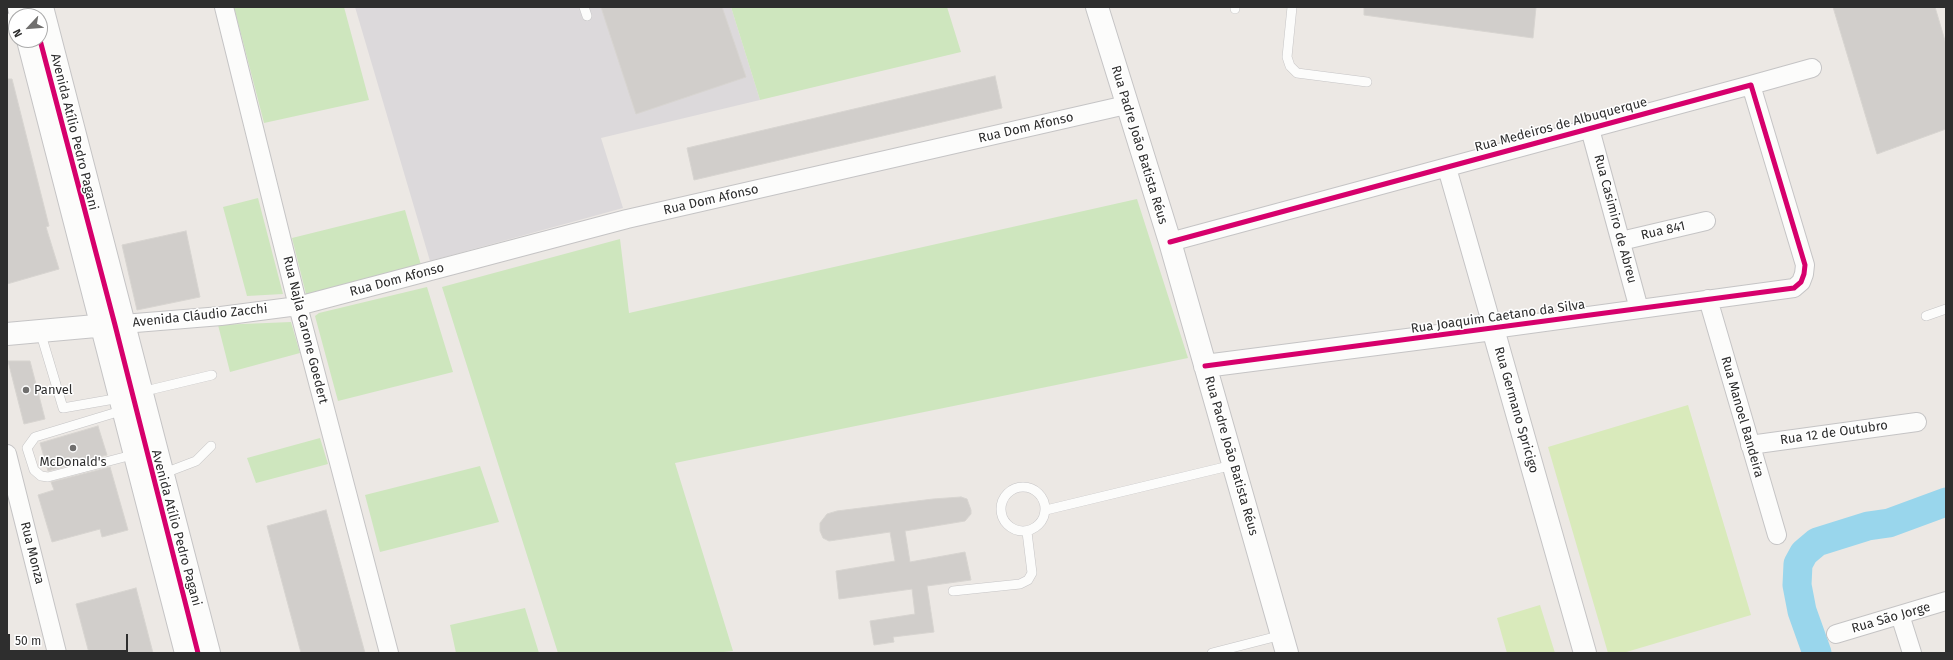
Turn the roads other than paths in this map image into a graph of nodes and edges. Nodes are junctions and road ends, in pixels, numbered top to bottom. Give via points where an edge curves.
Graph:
1 (42, 7) edge
2 (224, 7) edge
3 (584, 7) edge
4 (1096, 7) edge
5 (1292, 7) edge
6 (587, 16) dead end
7 (30, 48) edge
8 (1812, 68) dead end
9 (1367, 82) dead end
10 (1751, 85) junction
11 (1126, 105) junction
12 (1590, 129) junction
13 (1447, 168) junction
14 (1706, 221) dead end
15 (1621, 241) junction
16 (1170, 242) junction
17 (1708, 299) junction
18 (298, 306) junction
19 (1639, 309) junction
20 (1946, 309) edge
21 (1926, 316) dead end
22 (113, 325) junction
23 (1493, 329) junction
24 (40, 331) junction
25 (7, 334) edge
26 (1205, 366) junction
27 (212, 375) dead end
28 (129, 400) junction
29 (1917, 422) dead end
30 (1750, 444) junction
31 (211, 446) dead end
32 (7, 454) edge
33 (136, 454) junction
34 (1233, 464) junction
35 (162, 474) junction
36 (1046, 510) junction
37 (1027, 532) junction
38 (1777, 535) dead end
39 (953, 591) dead end
40 (1946, 602) edge
41 (1900, 615) junction
42 (1836, 634) dead end
43 (1285, 644) edge
44 (57, 653) edge
45 (186, 653) edge
46 (209, 653) edge
47 (389, 653) edge
48 (1212, 653) edge
49 (1585, 653) edge
50 (1912, 653) edge

1 - 22 main road, Avenida Atílio Pedro Pagani
2 - 18 street, Rua Najla Carone Goedert
3 - 6 lane
4 - 11 main road, Rua Padre João Batista Réus
5 - 9 lane via 1287,57 1290,66 1297,73
7 - 22 main road, Avenida Atílio Pedro Pagani
8 - 10 street, Rua Medeiros de Albuquerque
10 - 12 street, Rua Medeiros de Albuquerque
10 - 17 street, Rua Joaquim Caetano da Silva via 1805,265 1804,274 1801,282 1794,288
11 - 16 main road, Rua Padre João Batista Réus
11 - 18 street, Rua Dom Afonso via 627,219
12 - 13 street, Rua Medeiros de Albuquerque
12 - 15 street, Rua Casimiro de Abreu
13 - 16 street, Rua Medeiros de Albuquerque
13 - 23 street, Rua Germano Spricigo
14 - 15 street, Rua 841
15 - 19 street, Rua Casimiro de Abreu
16 - 26 main road, Rua Padre João Batista Réus
17 - 19 street, Rua Joaquim Caetano da Silva
17 - 30 street, Rua Manoel Bandeira
18 - 22 street, Avenida Cláudio Zacchi via 221,316
18 - 47 street, Rua Najla Carone Goedert
19 - 23 street, Rua Joaquim Caetano da Silva
20 - 21 lane
22 - 24 main road, Avenida Cláudio Zacchi
22 - 28 main road, Avenida Atílio Pedro Pagani
23 - 26 main road, Rua Joaquim Caetano da Silva
23 - 49 main road, Rua Germano Spricigo
24 - 25 main road, Avenida Cláudio Zacchi
24 - 28 lane via 63,408
26 - 34 main road, Rua Padre João Batista Réus
27 - 28 lane
28 - 33 main road, Avenida Atílio Pedro Pagani
28 - 33 lane via 35,437 27,448 34,470 41,476 48,477
28 - 35 main road, Avenida Atílio Pedro Pagani
29 - 30 street, Rua 12 de Outubro
30 - 38 street, Rua Manoel Bandeira
31 - 35 lane via 196,461
32 - 44 street, Rua Monza
33 - 45 main road, Avenida Atílio Pedro Pagani
34 - 36 lane
34 - 43 main road, Rua Padre João Batista Réus
35 - 46 main road, Avenida Atílio Pedro Pagani
36 - 37 lane via 1041,525
36 - 37 lane via 1042,496 1032,488 1018,487 1006,494 1000,507 1003,521 1014,530
37 - 39 lane via 1032,573 1028,580 1020,584
40 - 41 street, Rua São Jorge
41 - 42 street, Rua São Jorge
41 - 50 street
43 - 48 lane

